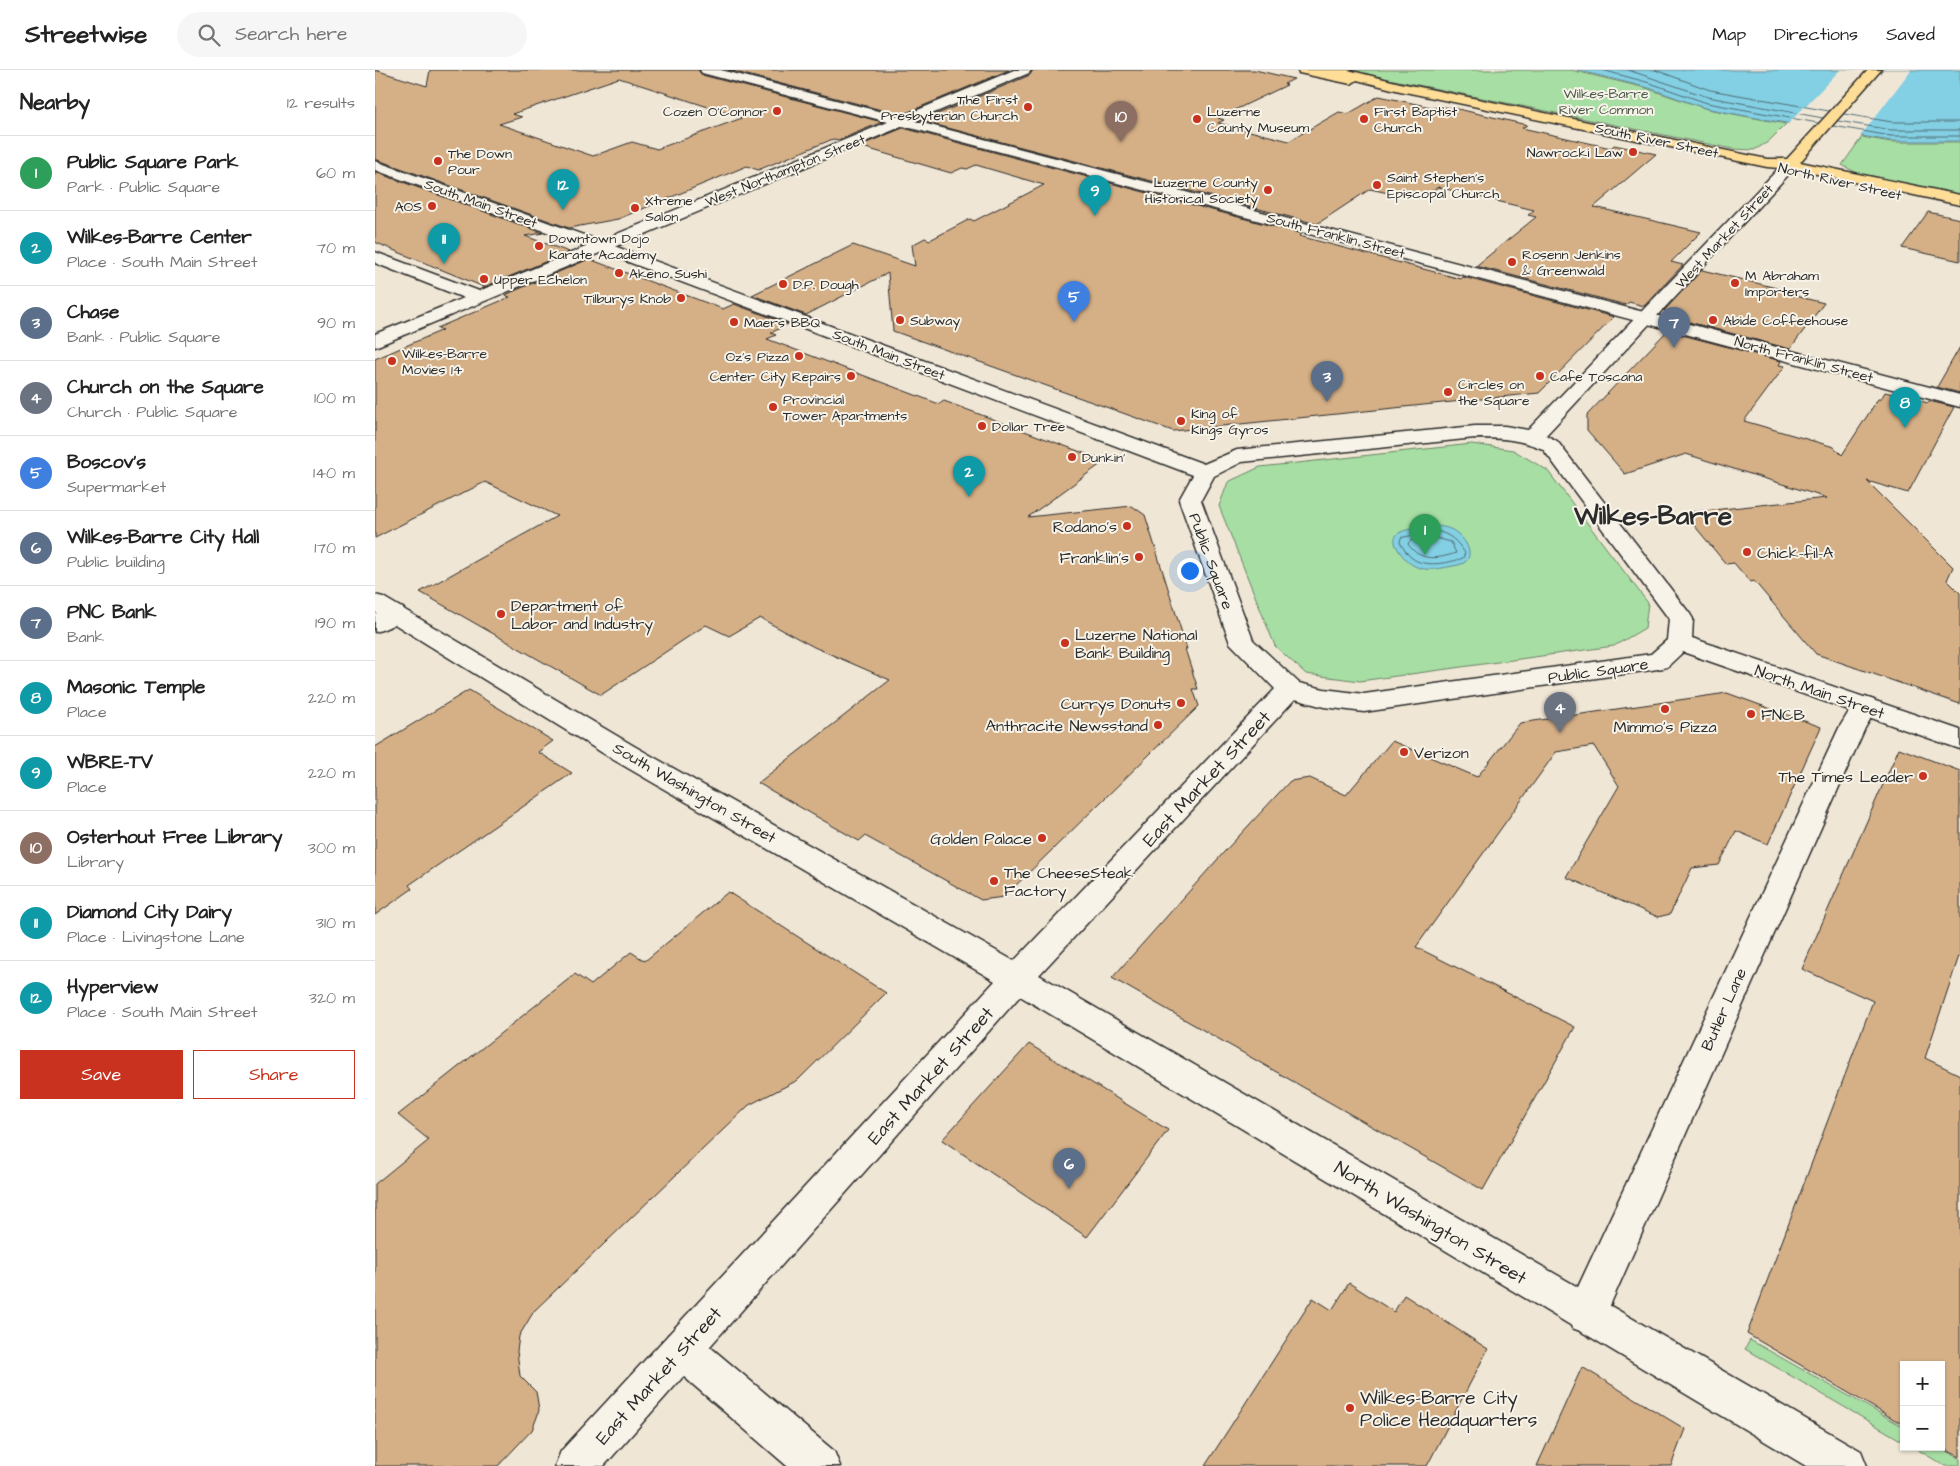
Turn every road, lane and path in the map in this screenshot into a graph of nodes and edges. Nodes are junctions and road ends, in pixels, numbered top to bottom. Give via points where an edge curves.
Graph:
1 (706, 70) edge
2 (1025, 70) edge
3 (1303, 70) edge
4 (1333, 70) edge
5 (1875, 70) edge
6 (1400, 87) junction
7 (902, 122) junction
8 (1767, 163) joint
9 (375, 165) edge
10 (1788, 167) junction
11 (1960, 200) edge
12 (1960, 209) edge
13 (600, 246) junction
14 (375, 257) edge
15 (478, 297) junction
16 (1647, 317) junction
17 (375, 341) edge
18 (1960, 401) edge
19 (1534, 436) junction
20 (1205, 472) junction
21 (381, 613) edge
22 (1679, 642) junction
23 (1290, 688) junction
24 (1865, 706) junction
25 (1960, 740) edge
26 (1017, 978) junction
27 (1586, 1314) junction
28 (682, 1349) junction
29 (576, 1466) edge
30 (819, 1466) edge
31 (1846, 1466) edge

1 - 7 street, South Franklin Street
2 - 7 street, West Northampton Street
3 - 6 main road, South River Street
4 - 6 main road, South River Street
5 - 10 main road, West Market Street
6 - 8 main road, South River Street
7 - 13 street, West Northampton Street
7 - 16 street, South Franklin Street
8 - 10 main road, North River Street
9 - 13 street, South Main Street
10 - 11 main road, North River Street
10 - 12 main road, North River Street
10 - 16 street, West Market Street
13 - 15 street, West Northampton Street
13 - 20 street, South Main Street
14 - 15 street
15 - 17 street, West Northampton Street
16 - 18 street, North Franklin Street
16 - 19 street, West Market Street
19 - 20 street via 1475,432 1237,456
19 - 22 street via 1550,445 1681,619
20 - 23 street, Public Square via 1190,500 1243,644
21 - 26 street, South Washington Street
22 - 23 street, Public Square via 1658,661 1364,703 1324,698
22 - 24 street, North Main Street
23 - 26 street, East Market Street
24 - 25 street, North Main Street
24 - 27 street, Butler Lane via 1847,737
26 - 27 street, North Washington Street
26 - 28 street, East Market Street
27 - 31 street, North Washington Street
28 - 29 street, East Market Street
28 - 30 street

